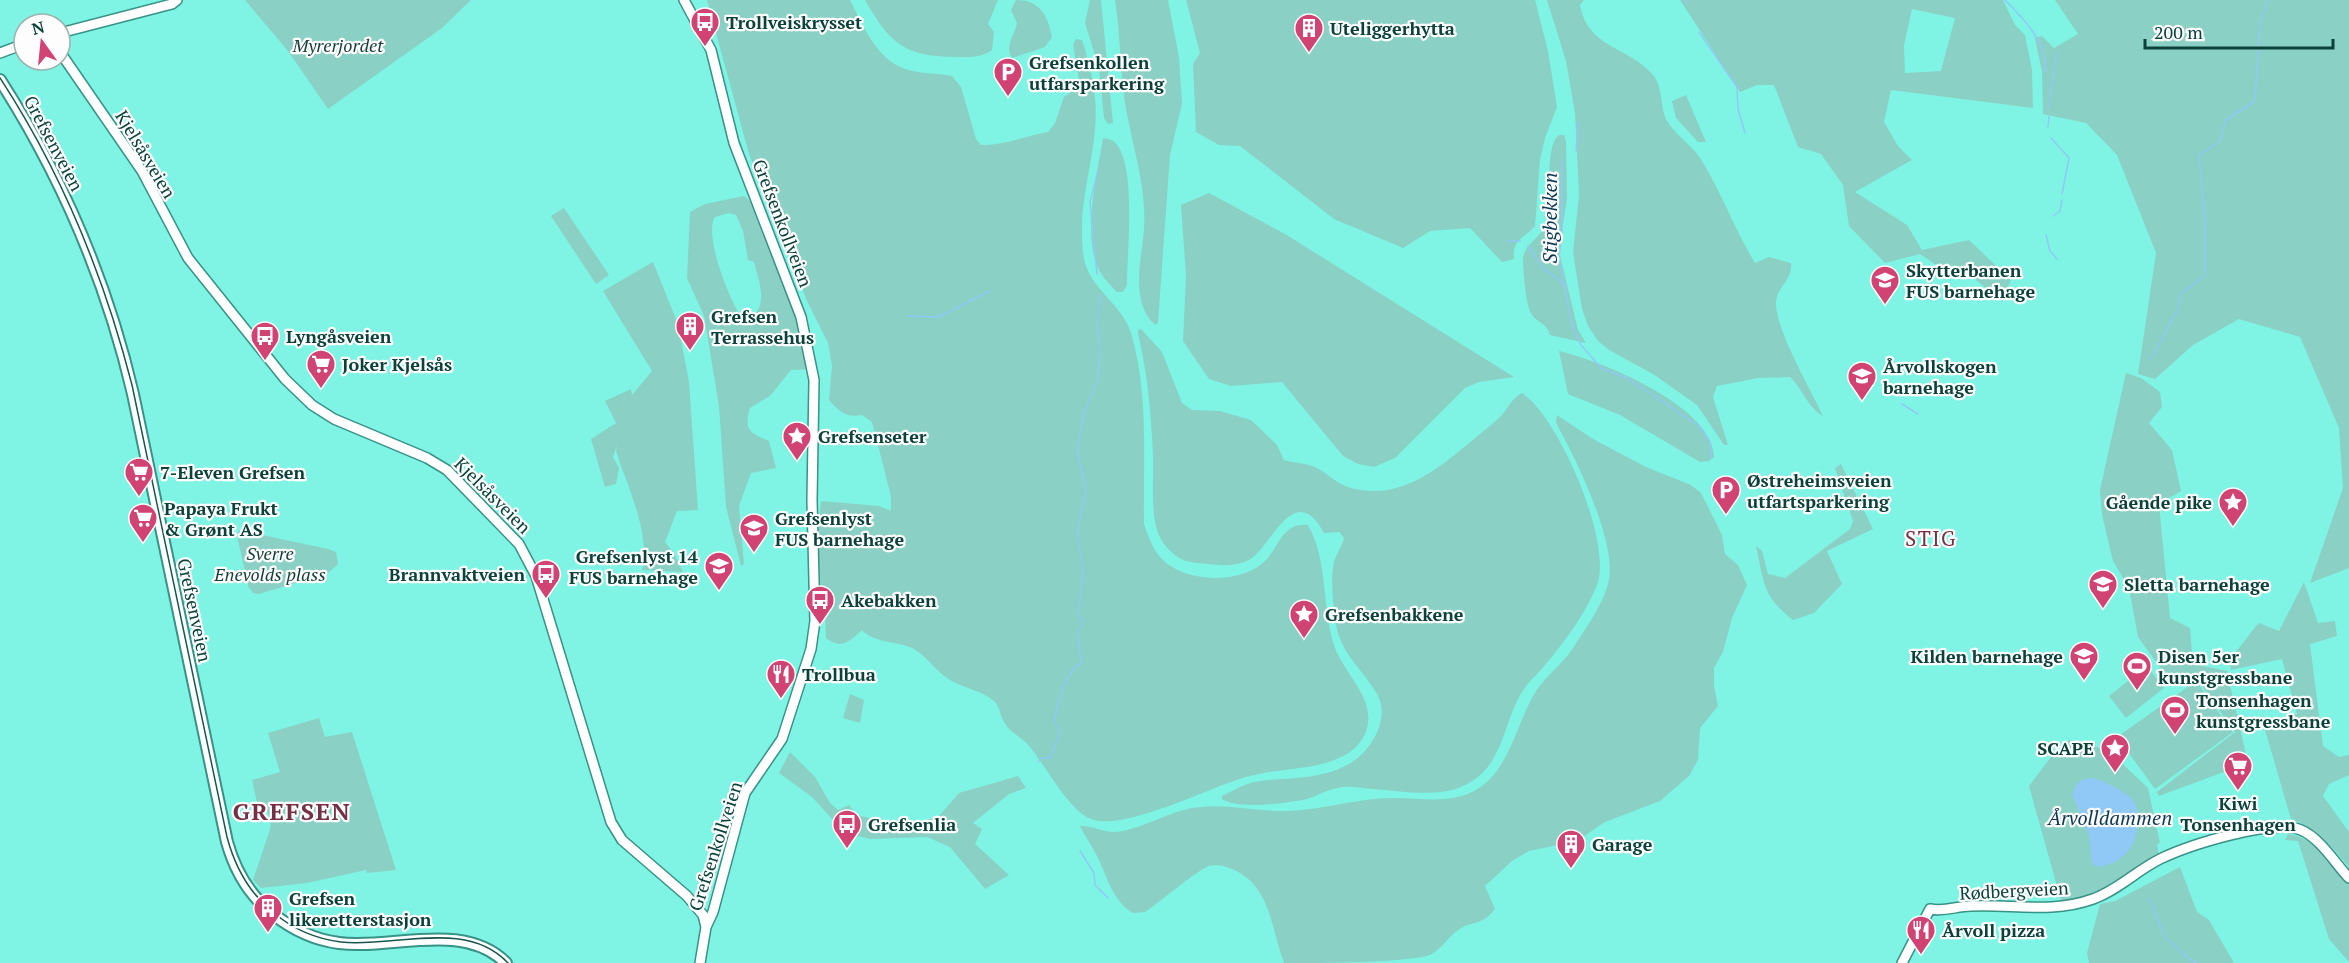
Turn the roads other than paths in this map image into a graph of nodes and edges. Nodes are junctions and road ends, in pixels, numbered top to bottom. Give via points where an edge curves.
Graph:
1 (177, 0) edge
2 (684, 0) edge
3 (72, 30) edge
4 (72, 69) edge
5 (0, 81) edge
6 (2349, 878) edge
7 (706, 927) junction
8 (506, 963) edge
9 (700, 963) edge
10 (1902, 963) edge

1 - 3 street
2 - 7 street, Grefsenkollveien via 711,50 730,130 801,317 813,374 814,621 807,665 776,749 745,793
4 - 7 street, Kjelsåsveien via 142,171 188,258 293,388 342,424 441,465 524,550 539,586 611,822 636,855 696,906
5 - 8 main road, Grefsenveien via 69,205 116,329 224,830 242,879 278,919 323,940 358,944 463,941 486,948
6 - 10 street, Rødbergveien via 2307,834 2294,828 2271,827 2179,851 2106,893 2075,905 1930,909
7 - 9 street

